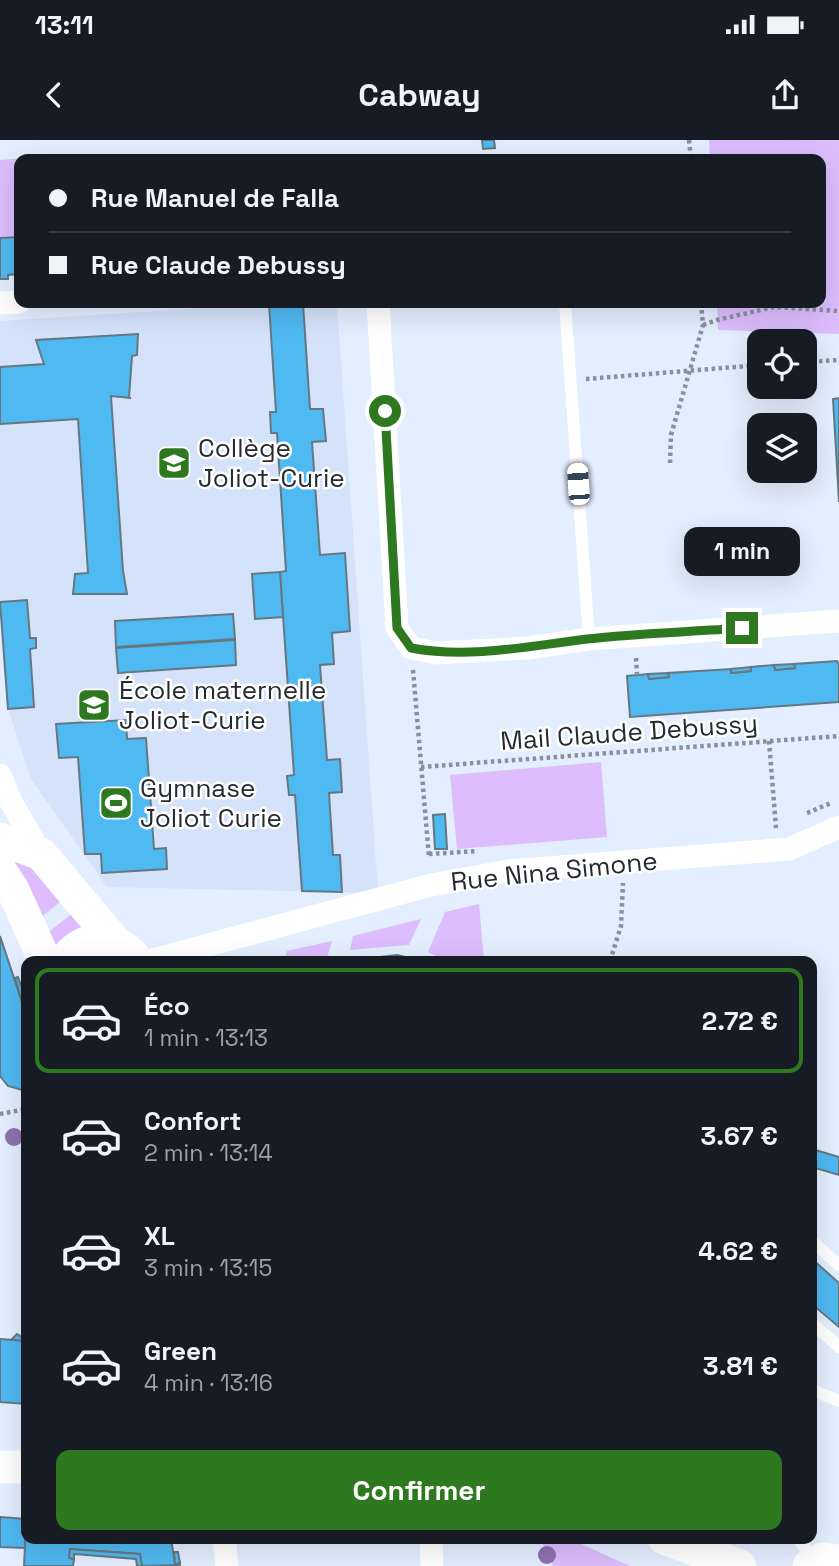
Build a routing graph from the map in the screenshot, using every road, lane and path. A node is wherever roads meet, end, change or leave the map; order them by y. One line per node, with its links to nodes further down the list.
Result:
1 (378, 308): 17 (street)
2 (565, 308): 13 (lane)
3 (701, 308): 8 (path)
4 (770, 308): 8 (path)
5 (789, 308): 6 (path)
6 (812, 310): 7 (path)
7 (839, 311)
8 (703, 325): 12 (path)
9 (839, 360): 10 (path)
10 (817, 361)
11 (747, 366): 12 (path)
12 (690, 369): 13 (path); 14 (path)
13 (571, 381): 16 (lane)
14 (670, 463)
15 (839, 621): 16 (street)
16 (589, 639): 17 (street)
17 (411, 648): 20 (path)
18 (839, 736): 19 (path, Mail Claude Debussy)
19 (769, 741): 20 (path, Mail Claude Debussy); 24 (path)
20 (421, 767): 28 (path)
21 (0, 775): 25 (street)
22 (839, 827): 24 (street, Rue Nina Simone)
23 (0, 839): 25 (main road)
24 (777, 850): 26 (street, Rue Nina Simone)
25 (41, 854): 29 (main road)
26 (624, 862): 28 (street, Rue Nina Simone); 33 (path)
27 (0, 870): 30 (main road)
28 (431, 885): 32 (street, Rue Nina Simone)
29 (126, 952): 31 (main road)
30 (43, 956)
31 (70, 956)
32 (168, 956)
33 (612, 956)
34 (21, 1110): 35 (path)
35 (0, 1114)
36 (817, 1245): 37 (lane)
37 (839, 1265)
38 (817, 1327): 39 (lane)
39 (839, 1347)
40 (817, 1392): 41 (lane)
41 (839, 1401)
42 (0, 1466): 43 (main road)
43 (21, 1467)
44 (224, 1544): 47 (street)
45 (431, 1544): 48 (street)
46 (680, 1544): 49 (main road)
47 (227, 1566)
48 (432, 1566)
49 (740, 1566)

